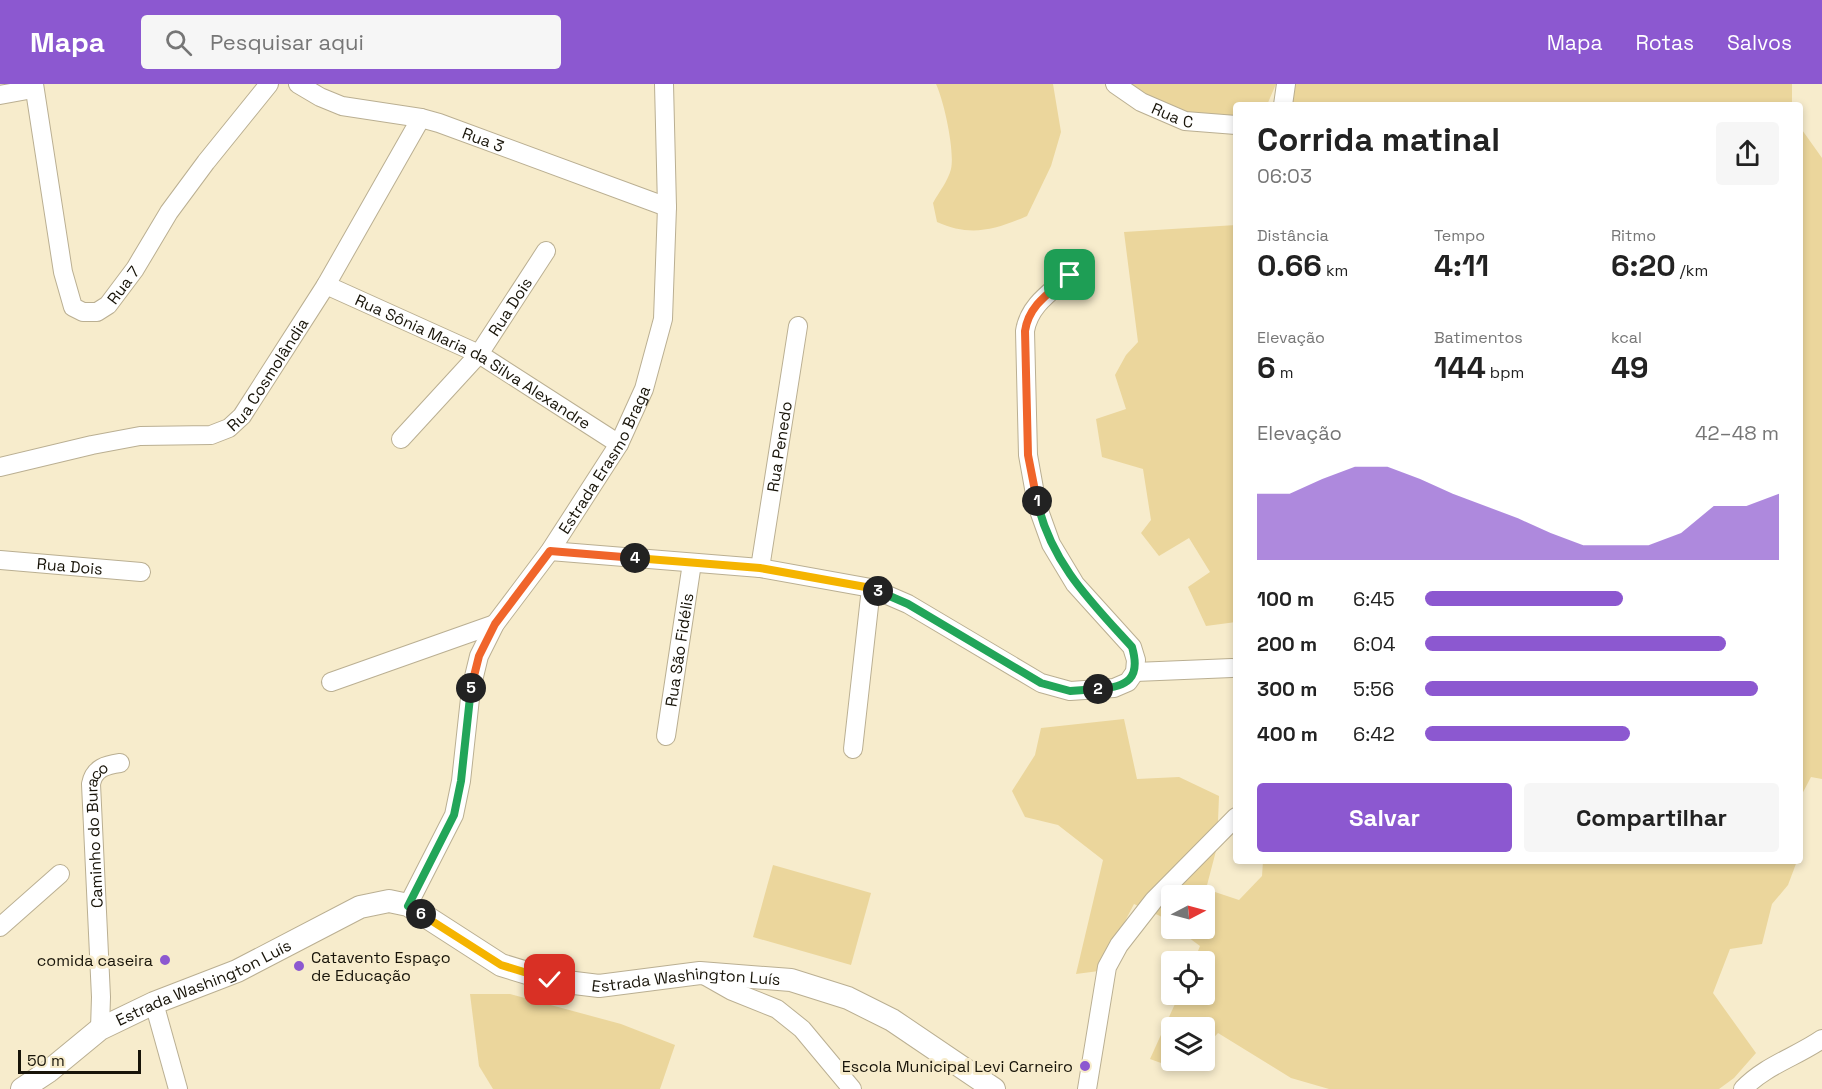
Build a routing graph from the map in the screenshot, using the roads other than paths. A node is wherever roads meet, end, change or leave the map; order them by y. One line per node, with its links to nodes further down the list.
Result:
1 (269, 84): 6 (street, Rua 7)
2 (298, 84): 9 (street, Rua 3)
3 (664, 84): 11 (street, Estrada Erasmo Braga)
4 (1115, 84): 10 (street, Rua C)
5 (1286, 84): 8 (street)
6 (33, 87): 7 (street)
7 (0, 95)
8 (1283, 102)
9 (421, 118): 11 (street, Rua 3); 14 (street, Rua Cosmolândia)
10 (1233, 125)
11 (667, 207): 18 (street, Estrada Erasmo Braga)
12 (546, 251): 16 (street, Rua Dois)
13 (1070, 275): 28 (street)
14 (326, 285): 16 (street, Rua Sônia Maria da Silva Alexandre); 19 (street, Rua Cosmolândia)
15 (798, 326): 23 (street, Rua Penedo)
16 (479, 354): 17 (street, Rua Dois); 18 (street, Rua Sônia Maria da Silva Alexandre)
17 (401, 439)
18 (618, 444): 20 (street, Estrada Erasmo Braga)
19 (0, 467)
20 (550, 551): 22 (street); 26 (street, Estrada Erasmo Braga)
21 (0, 560): 24 (street, Rua Dois)
22 (692, 563): 23 (street); 30 (street, Rua São Fidélis)
23 (760, 568): 25 (street)
24 (141, 572)
25 (871, 588): 28 (street); 31 (street)
26 (495, 624): 29 (street); 35 (street, Estrada Erasmo Braga)
27 (1232, 668): 28 (street)
28 (1135, 672)
29 (331, 682)
30 (666, 736)
31 (853, 749)
32 (120, 763): 39 (street, Caminho do Buraco)
33 (1233, 820): 45 (street)
34 (60, 874): 36 (street)
35 (408, 906): 37 (street, Estrada Washington Luís); 38 (street, Estrada Washington Luís)
36 (0, 927)
37 (700, 973): 43 (street); 44 (street, Estrada Washington Luís)
38 (154, 1003): 39 (street, Estrada Washington Luís); 42 (street)
39 (100, 1029): 41 (street, Estrada Washington Luís)
40 (1822, 1039): 46 (street)
41 (22, 1089)
42 (178, 1089)
43 (852, 1089)
44 (994, 1089)
45 (1087, 1089)
46 (1743, 1089)

